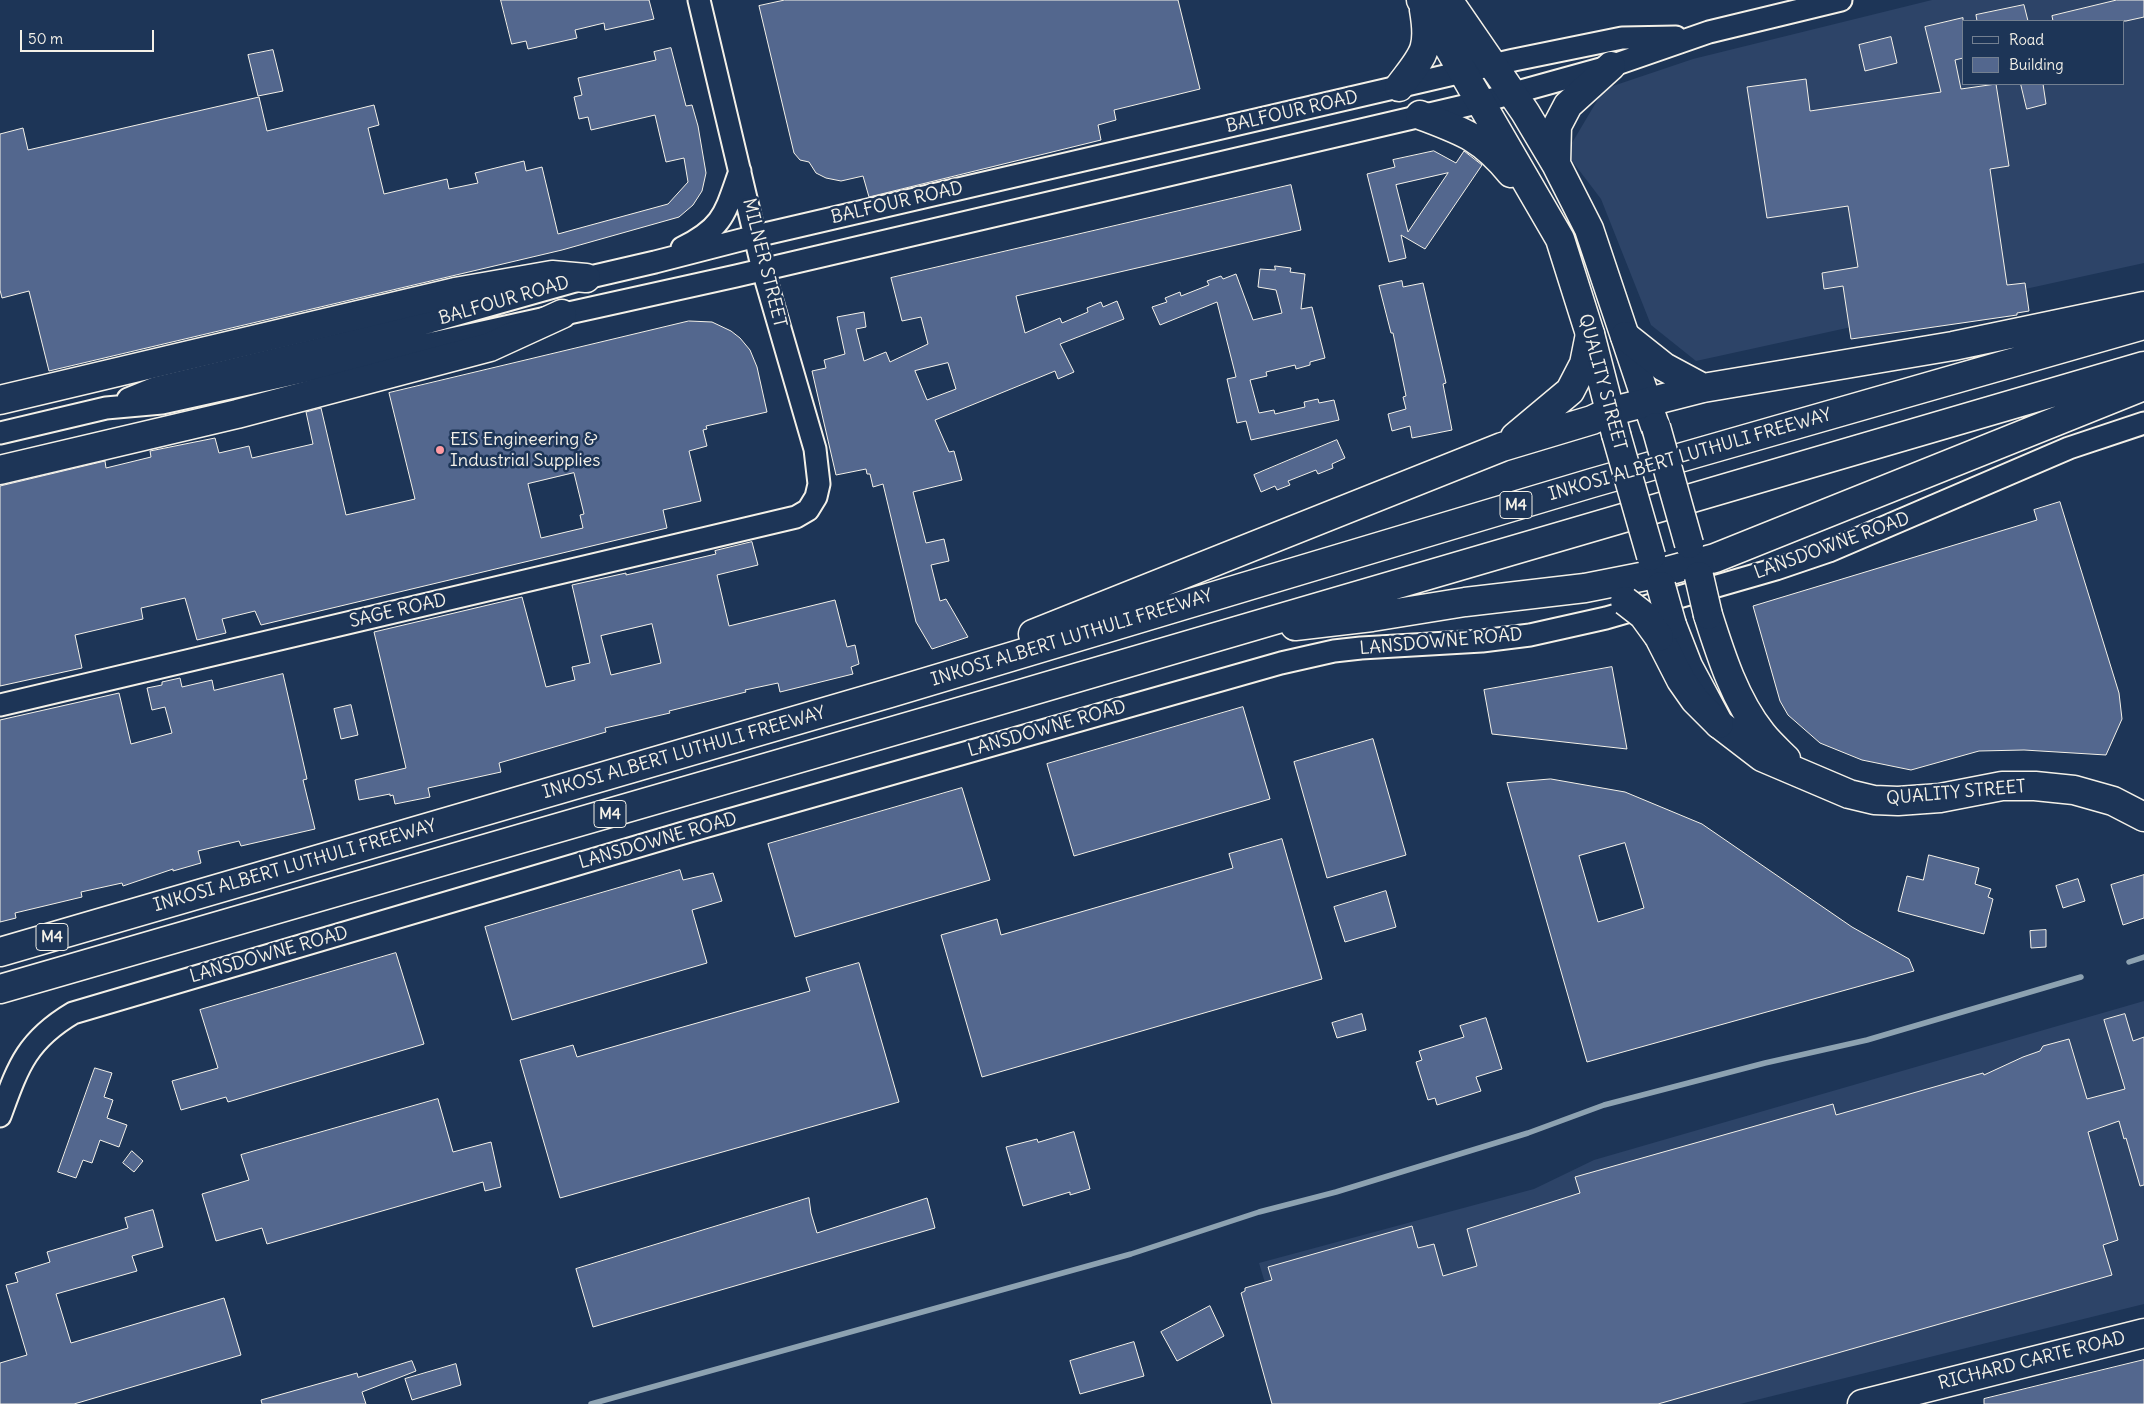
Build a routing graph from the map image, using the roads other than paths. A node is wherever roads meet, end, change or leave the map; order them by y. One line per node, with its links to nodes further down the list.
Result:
1 (699, 0): 14 (street, MILNER STREET)
2 (1841, 0): 4 (street, BALFOUR ROAD)
3 (1431, 1): 5 (main road, QUALITY STREET); 7 (main road, QUALITY STREET); 8 (main road)
4 (1696, 36): 5 (street, BALFOUR ROAD); 6 (street, BALFOUR ROAD)
5 (1494, 65): 7 (street, BALFOUR ROAD); 9 (main road, QUALITY STREET)
6 (1610, 66): 9 (street, BALFOUR ROAD); 13 (main road)
7 (1463, 72): 8 (street, BALFOUR ROAD); 10 (main road, QUALITY STREET)
8 (1399, 87): 12 (street, BALFOUR ROAD)
9 (1513, 94): 10 (street, BALFOUR ROAD); 13 (main road, QUALITY STREET)
10 (1481, 102): 11 (street, BALFOUR ROAD); 16 (main road, QUALITY STREET)
11 (1420, 116): 15 (street, BALFOUR ROAD); 16 (main road)
12 (1124, 151): 15 (street); 17 (street, BALFOUR ROAD)
13 (1556, 164): 25 (main road, QUALITY STREET)
14 (740, 171): 17 (street, MILNER STREET); 18 (street)
15 (1133, 184): 19 (street, BALFOUR ROAD)
16 (1552, 222): 24 (main road, QUALITY STREET)
17 (756, 236): 18 (street, BALFOUR ROAD); 19 (street, MILNER STREET)
18 (655, 262): 20 (street, BALFOUR ROAD)
19 (763, 270): 22 (street, BALFOUR ROAD); 37 (street, MILNER STREET)
20 (586, 278): 29 (main road); 31 (street, BALFOUR ROAD)
21 (2144, 306): 28 (main road)
22 (562, 314): 31 (street, BALFOUR ROAD); 36 (main road)
23 (2144, 325): 43 (main road, INKOSI ALBERT LUTHULI FREEWAY / M4)
24 (1590, 334): 32 (main road, QUALITY STREET); 35 (main road)
25 (1625, 336): 28 (main road); 30 (main road, QUALITY STREET)
26 (2144, 366): 42 (main road, INKOSI ALBERT LUTHULI FREEWAY / M4)
27 (2144, 386): 38 (main road)
28 (1703, 388): 30 (main road)
29 (0, 400)
30 (1648, 401): 32 (main road); 38 (main road, QUALITY STREET, bridge)
31 (100, 410): 34 (street, BALFOUR ROAD)
32 (1613, 423): 35 (main road); 39 (main road, QUALITY STREET, bridge)
33 (2144, 423): 49 (street, LANSDOWNE ROAD)
34 (0, 433)
35 (1502, 446): 43 (main road)
36 (0, 470)
37 (796, 517): 44 (street, SAGE ROAD)
38 (1694, 561): 39 (main road); 45 (main road, QUALITY STREET, bridge)
39 (1656, 572): 40 (main road); 41 (main road, QUALITY STREET, bridge)
40 (1585, 588): 41 (main road, bridge); 42 (main road)
41 (1666, 631): 45 (main road, QUALITY STREET)
42 (1219, 635): 48 (main road, INKOSI ALBERT LUTHULI FREEWAY / M4)
43 (890, 693): 47 (main road, INKOSI ALBERT LUTHULI FREEWAY / M4)
44 (0, 705)
45 (1797, 771): 46 (main road, QUALITY STREET)
46 (2144, 816)
47 (0, 952)
48 (0, 989)
49 (0, 1116)
50 (2144, 1333): 51 (main road, RICHARD CARTE ROAD)
51 (1862, 1404)

